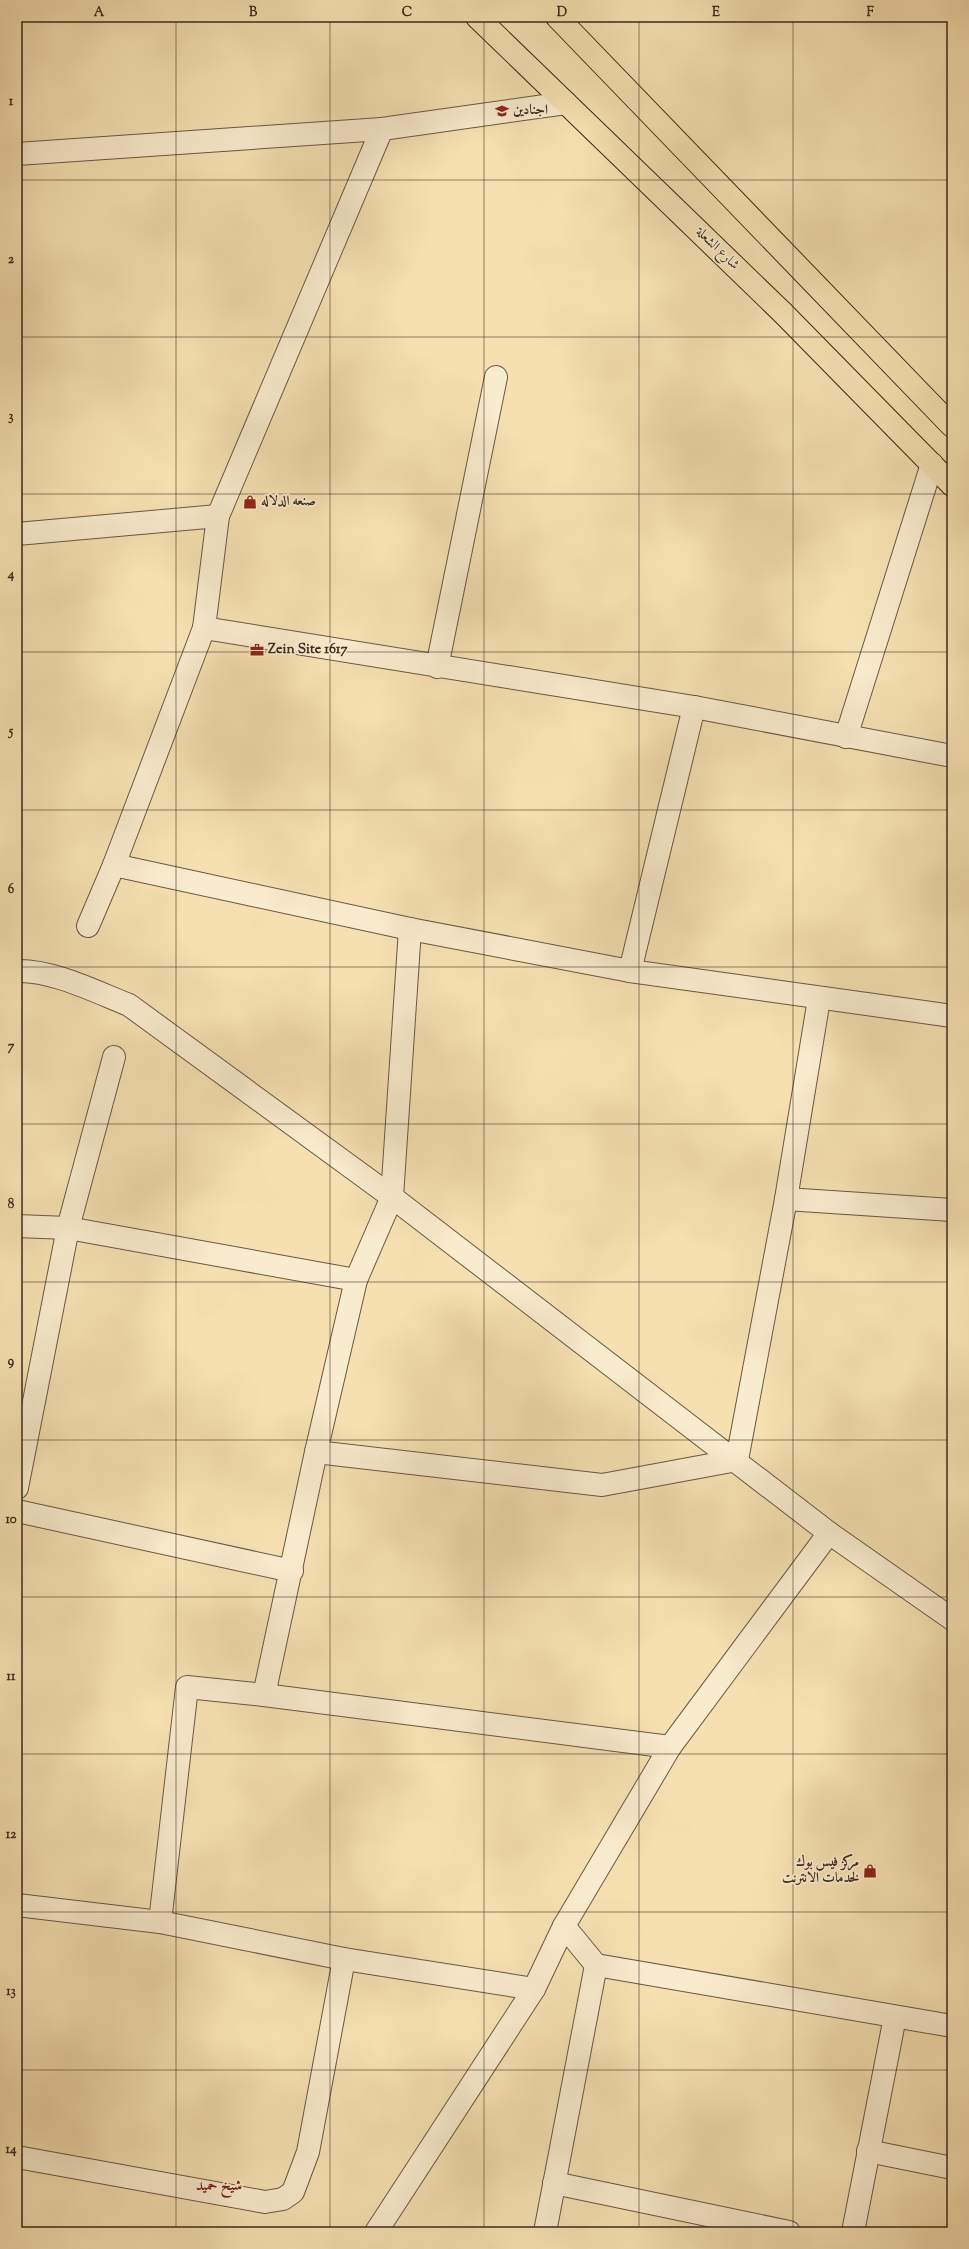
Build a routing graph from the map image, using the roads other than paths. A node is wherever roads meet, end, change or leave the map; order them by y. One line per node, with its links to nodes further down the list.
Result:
1 (477, 17): 3 (main road, شارع الشعلة)
2 (557, 17): 7 (main road)
3 (566, 102): 4 (street); 8 (main road, شارع الشعلة)
4 (382, 129): 5 (street); 10 (street)
5 (17, 154)
6 (496, 377): 13 (street)
7 (952, 426)
8 (932, 464): 9 (main road, شارع الشعلة); 15 (street)
9 (952, 485)
10 (218, 516): 11 (street); 12 (street)
11 (17, 534)
12 (204, 628): 13 (street); 17 (street)
13 (437, 667): 14 (street)
14 (694, 707): 15 (street); 21 (street)
15 (846, 737): 16 (street)
16 (952, 756)
17 (114, 865): 18 (street); 19 (street)
18 (88, 926)
19 (410, 929): 21 (street); 25 (street)
20 (17, 971): 25 (street)
21 (630, 971): 22 (street)
22 (819, 999): 23 (street); 26 (street)
23 (952, 1016)
24 (114, 1057): 29 (street)
25 (392, 1197): 30 (street); 32 (street)
26 (786, 1199): 27 (street); 32 (street)
27 (952, 1210)
28 (17, 1226): 29 (street)
29 (68, 1228): 30 (street); 33 (street)
30 (356, 1280): 31 (street)
31 (316, 1452): 32 (street); 36 (street)
32 (737, 1460): 35 (street)
33 (17, 1488)
34 (17, 1511): 36 (street)
35 (830, 1533): 37 (street); 39 (street)
36 (292, 1571): 38 (street)
37 (952, 1620)
38 (264, 1695): 39 (street); 41 (street)
39 (670, 1747): 42 (street)
40 (17, 1905): 41 (street)
41 (160, 1922): 43 (street)
42 (564, 1926): 44 (street); 45 (street)
43 (344, 1959): 45 (street); 49 (street)
44 (596, 1965): 46 (street); 51 (street)
45 (534, 1989): 52 (street)
46 (894, 2017): 47 (street); 48 (street)
47 (952, 2026)
48 (868, 2152): 50 (street); 55 (street)
49 (17, 2157)
50 (952, 2168)
51 (554, 2183): 53 (street); 54 (street)
52 (376, 2232)
53 (545, 2232)
54 (789, 2232)
55 (853, 2232)

